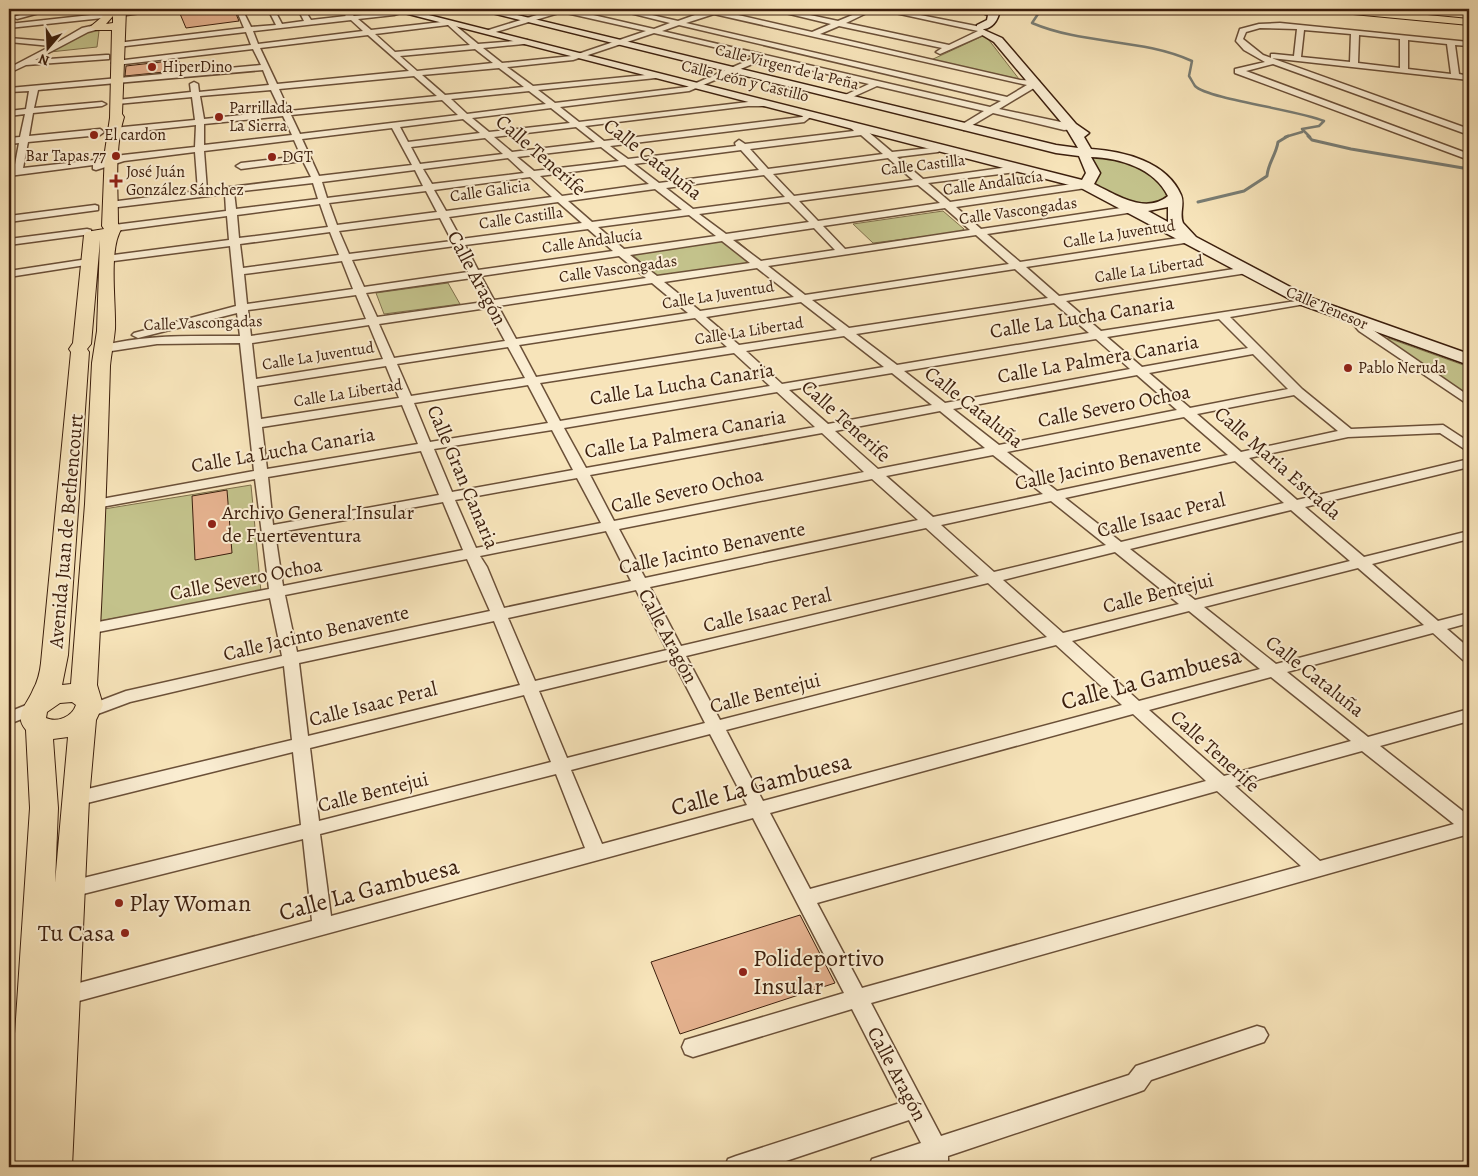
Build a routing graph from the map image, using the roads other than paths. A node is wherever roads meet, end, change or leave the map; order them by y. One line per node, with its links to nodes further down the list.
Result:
1 (50, 9): 23 (street)
2 (167, 9): 22 (street)
3 (239, 9): 31 (street, Calle Gran Canaria)
4 (270, 9): 25 (street)
5 (402, 9): 19 (street); 27 (street, Calle León y Castillo)
6 (481, 9): 24 (street, Calle Virgen de la Peña)
7 (562, 9): 24 (street); 34 (street)
8 (618, 9): 28 (street)
9 (700, 9): 20 (street)
10 (721, 9): 20 (street)
11 (773, 9): 29 (street)
12 (872, 9): 29 (street)
13 (881, 9): 33 (street)
14 (978, 9): 33 (street)
15 (1332, 9): 26 (main road)
16 (1457, 9): 17 (street)
17 (1469, 10)
18 (73, 12): 22 (street)
19 (346, 12): 21 (street); 37 (street, Calle Tenerife)
20 (712, 12): 28 (street); 38 (street)
21 (305, 16): 25 (street)
22 (108, 19): 30 (street); 44 (street); 46 (main road); 57 (main road)
23 (9, 20)
24 (527, 20): 35 (street); 43 (street, Calle Virgen de la Peña)
25 (278, 22): 31 (street)
26 (1469, 22)
27 (450, 23): 35 (street, Calle León y Castillo); 37 (street); 47 (street, Calle Cataluña)
28 (679, 23): 34 (street); 49 (street)
29 (839, 23): 38 (street); 50 (street)
30 (9, 26)
31 (247, 26): 46 (street); 48 (street, Calle Gran Canaria)
32 (1301, 27): 36 (street); 55 (street); 56 (street)
33 (988, 28): 50 (street); 76 (street)
34 (655, 31): 43 (street); 54 (street)
35 (486, 32): 41 (street, Calle León y Castillo)
36 (1355, 32): 39 (street); 62 (street)
37 (370, 33): 48 (street); 51 (street, Calle Tenerife)
38 (813, 35): 49 (street); 58 (street)
39 (1404, 37): 42 (street); 65 (street)
40 (9, 40): 44 (street)
41 (524, 42): 47 (street); 53 (street, Calle León y Castillo)
42 (1452, 42): 45 (street); 71 (street)
43 (621, 43): 53 (street); 64 (street, Calle Virgen de la Peña)
44 (59, 44): 60 (street)
45 (1469, 44)
46 (117, 45): 57 (main road)
47 (477, 46): 51 (street); 61 (street, Calle Cataluña)
48 (258, 47): 52 (street); 63 (street, Calle Gran Canaria)
49 (784, 48): 54 (street); 69 (street)
50 (948, 48): 58 (street)
51 (394, 54): 67 (street, Calle Tenerife)
52 (191, 55): 57 (street); 68 (street)
53 (580, 56): 61 (street); 70 (street, Calle León y Castillo)
54 (763, 56): 64 (street); 75 (street)
55 (1260, 57): 56 (street); 59 (street)
56 (1297, 59): 62 (street)
57 (111, 60): 60 (street); 73 (main road); 74 (main road)
58 (924, 60): 69 (street); 76 (street)
59 (1273, 62): 104 (street); 118 (street)
60 (22, 64): 66 (street)
61 (500, 65): 67 (street); 79 (street, Calle Cataluña)
62 (1354, 65): 65 (street)
63 (265, 67): 68 (street); 77 (street, Calle Gran Canaria)
64 (732, 70): 84 (street, Calle Virgen de la Peña); 90 (street)
65 (1404, 70): 71 (street)
66 (9, 71)
67 (415, 73): 77 (street); 83 (street, Calle Tenerife)
68 (193, 74): 73 (street); 82 (street)
69 (896, 74): 75 (street); 86 (street)
70 (656, 76): 79 (street); 90 (street, Calle León y Castillo)
71 (1455, 76): 72 (street)
72 (1469, 78)
73 (116, 80): 74 (street); 87 (main road)
74 (103, 81): 78 (street); 97 (main road)
75 (876, 83): 84 (street); 91 (street)
76 (1036, 83): 86 (street); 103 (street)
77 (274, 87): 81 (street); 94 (street, Calle Gran Canaria)
78 (34, 88): 80 (street); 92 (street)
79 (530, 88): 83 (street); 89 (street, Calle Cataluña)
80 (9, 90)
81 (231, 91): 82 (street); 85 (street)
82 (195, 94): 87 (street); 98 (street)
83 (444, 97): 94 (street); 95 (street, Calle Tenerife)
84 (846, 98): 101 (street, Calle Virgen de la Peña)
85 (234, 100)
86 (1008, 100): 91 (street)
87 (117, 102): 97 (main road)
88 (766, 104): 90 (street, Calle León y Castillo); 90 (street); 96 (street, Calle León y Castillo)
89 (552, 105): 90 (street); 95 (street); 99 (street, Calle Cataluña)
90 (705, 106): 96 (street); 99 (street); 109 (street); 111 (street)
91 (992, 110): 101 (street); 103 (street)
92 (30, 111): 93 (street); 97 (street); 107 (street)
93 (9, 113)
94 (286, 113): 98 (street); 106 (street, Calle Gran Canaria)
95 (465, 116): 100 (street); 105 (street, Calle Tenerife)
96 (809, 116): 102 (street, Calle León y Castillo)
97 (107, 120): 98 (street); 107 (street); 119 (main road, Avenida Juan de Bethencourt); 122 (main road, Avenida Juan de Bethencourt)
98 (200, 122): 112 (street)
99 (576, 124): 105 (street); 109 (street, Calle Cataluña)
100 (395, 125): 106 (street); 110 (street, Calle Aragón)
101 (964, 127): 114 (street, Calle Virgen de la Peña)
102 (859, 130): 111 (street); 113 (street, Calle León y Castillo); 116 (street, Calle Maria Estrada)
103 (1074, 131): 114 (street); 115 (street); 126 (street)
104 (1469, 132)
105 (488, 135): 110 (street); 117 (street, Calle Tenerife)
106 (296, 137): 120 (street, Calle Gran Canaria); 123 (street)
107 (24, 140): 108 (street); 128 (street)
108 (9, 141)
109 (602, 144): 117 (street); 121 (street, Calle Cataluña)
110 (406, 145): 124 (street, Calle Aragón)
111 (743, 147): 121 (street); 127 (street)
112 (199, 149): 119 (street); 123 (street); 137 (street)
113 (938, 149): 116 (street, Calle Galicia); 125 (street, Calle León y Castillo)
114 (1063, 151): 115 (street, Calle Virgen de la Peña)
115 (1085, 153): 126 (street, Calle Virgen de la Peña); 133 (street)
116 (889, 154): 127 (street, Calle Galicia); 131 (street, Calle Maria Estrada)
117 (512, 155): 124 (street); 129 (street, Calle Tenerife)
118 (1469, 157)
119 (112, 158): 122 (street); 142 (main road, Avenida Juan de Bethencourt)
120 (306, 158): 123 (street); 130 (street, Calle Gran Canaria)
121 (625, 162): 129 (street); 134 (street, Calle Cataluña)
122 (96, 164): 128 (street); 144 (main road, Avenida Juan de Bethencourt)
123 (241, 166): 130 (street); 136 (street)
124 (417, 167): 130 (street); 135 (street, Calle Aragón)
125 (1016, 169): 131 (street, Calle Castilla); 132 (street, Calle León y Castillo)
126 (1148, 170): 138 (street)
127 (765, 171): 134 (street, Calle Galicia); 140 (street)
128 (13, 173)
129 (534, 174): 135 (street); 139 (street, Calle Tenerife)
130 (316, 179): 141 (street, Calle Gran Canaria)
131 (919, 181): 140 (street, Calle Castilla); 143 (street, Calle Maria Estrada)
132 (1062, 184): 133 (street, Calle León y Castillo); 143 (street, Calle Andalucía)
133 (1086, 185): 145 (street, Calle León y Castillo)
134 (654, 186): 139 (street, Calle Galicia); 146 (street, Calle Cataluña)
135 (428, 188): 141 (street); 148 (street, Calle Aragón)
136 (229, 190): 137 (street); 147 (street)
137 (203, 193): 142 (street)
138 (1175, 197): 145 (street); 157 (street, Calle Tenesor)
139 (561, 198): 148 (street, Calle Galicia); 150 (street, Calle Tenerife)
140 (790, 198): 146 (street, Calle Castilla); 151 (street)
141 (324, 201): 147 (street); 152 (street, Calle Gran Canaria)
142 (110, 205): 153 (main road, Avenida Juan de Bethencourt)
143 (947, 206): 151 (street, Calle Andalucía); 155 (street, Calle Maria Estrada)
144 (95, 208): 149 (street); 154 (main road, Avenida Juan de Bethencourt)
145 (1134, 209): 155 (street, Calle Vascongadas); 157 (street, Calle Tenesor)
146 (688, 211): 150 (street, Calle Castilla); 156 (street, Calle Cataluña)
147 (232, 213): 153 (street); 159 (street)
148 (442, 214): 152 (street, Calle Galicia); 160 (street, Calle Aragón)
149 (9, 219)
150 (590, 224): 160 (street, Calle Castilla); 161 (street, Calle Tenerife)
151 (815, 225): 156 (street, Calle Andalucía); 162 (street)
152 (333, 228): 159 (street, Calle Galicia); 163 (street, Calle Gran Canaria)
153 (111, 229): 154 (main road); 164 (main road, Avenida Juan de Bethencourt)
154 (90, 232): 158 (street); 165 (main road, Avenida Juan de Bethencourt)
155 (980, 233): 162 (street, Calle Vascongadas); 167 (street, Calle Maria Estrada)
156 (722, 238): 161 (street, Calle Andalucía); 166 (street, Calle Cataluña)
157 (1191, 239): 167 (street, Calle La Juventud); 168 (street, Calle Tenesor)
158 (9, 242)
159 (235, 242): 164 (street, Calle Galicia); 169 (street)
160 (457, 242): 163 (street, Calle Castilla); 171 (street, Calle Aragón)
161 (622, 253): 171 (street, Calle Andalucía); 172 (street, Calle Tenerife)
162 (843, 253): 166 (street, Calle Vascongadas)
163 (345, 257): 169 (street, Calle Castilla); 173 (street, Calle Gran Canaria)
164 (106, 259): 187 (main road, Avenida Juan de Bethencourt)
165 (88, 262): 170 (street); 188 (main road, Avenida Juan de Bethencourt)
166 (760, 265): 172 (street, Calle Vascongadas); 174 (street, Calle Cataluña)
167 (1017, 266): 174 (street, Calle La Juventud); 175 (street, Calle Maria Estrada)
168 (1247, 270): 175 (street, Calle La Libertad); 176 (street, Calle Tenesor)
169 (238, 272): 178 (street)
170 (9, 274)
171 (475, 274): 173 (street, Calle Andalucía); 177 (street, Calle Aragón)
172 (655, 280): 177 (street, Calle Vascongadas); 179 (street, Calle Tenerife)
173 (360, 290): 178 (street, Calle Andalucía); 181 (street, Calle Gran Canaria)
174 (802, 298): 179 (street, Calle La Juventud); 183 (street, Calle Cataluña)
175 (1057, 300): 183 (street, Calle La Libertad); 184 (street, Calle Maria Estrada)
176 (1305, 301): 180 (street, Calle La Lucha Canaria); 182 (street, Calle Tenesor)
177 (491, 304): 181 (street, Calle Vascongadas); 186 (street, Calle Aragón)
178 (242, 308): 185 (street); 187 (street, Calle Andalucía)
179 (698, 315): 186 (street, Calle La Juventud); 189 (street, Calle Tenerife)
180 (1222, 315): 184 (street, Calle La Lucha Canaria); 190 (street)
181 (373, 321): 185 (street, Calle Vascongadas); 192 (street, Calle Gran Canaria)
182 (1357, 322): 191 (street, Calle Tenesor); 200 (street)
183 (846, 332): 189 (street, Calle La Libertad); 193 (street, Calle Cataluña)
184 (1098, 335): 193 (street, Calle La Lucha Canaria); 194 (street, Calle Maria Estrada)
185 (246, 340): 187 (street, Calle Vascongadas); 196 (street)
186 (512, 343): 192 (street, Calle La Juventud); 195 (street, Calle Aragón)
187 (105, 345): 188 (main road); 217 (main road, Avenida Juan de Bethencourt)
188 (81, 348): 244 (main road, Avenida Juan de Bethencourt)
189 (736, 349): 195 (street, Calle La Libertad); 197 (street, Calle Tenerife)
190 (1257, 350): 194 (street, Calle La Palmera Canaria); 198 (street)
191 (1469, 360)
192 (390, 362): 196 (street, Calle La Juventud); 199 (street, Calle Gran Canaria)
193 (892, 368): 197 (street, Calle La Lucha Canaria); 201 (street, Calle Cataluña)
194 (1141, 371): 201 (street, Calle La Palmera Canaria); 202 (street, Calle Maria Estrada)
195 (532, 381): 199 (street, Calle La Libertad); 204 (street, Calle Aragón)
196 (251, 383): 203 (street)
197 (779, 388): 204 (street, Calle La Lucha Canaria); 205 (street, Calle Tenerife)
198 (1295, 391): 202 (street, Calle Severo Ochoa); 206 (street)
199 (408, 400): 203 (street, Calle La Libertad); 207 (street, Calle Gran Canaria)
200 (1469, 401)
201 (942, 407): 205 (street, Calle La Palmera Canaria); 209 (street, Calle Cataluña)
202 (1189, 411): 209 (street, Calle Severo Ochoa); 210 (street, Calle Maria Estrada)
203 (256, 424): 214 (street)
204 (556, 425): 207 (street, Calle La Lucha Canaria); 213 (street, Calle Aragón)
205 (825, 428): 212 (street, Calle Tenerife); 213 (street, Calle La Palmera Canaria)
206 (1348, 433): 208 (street, Calle Jacinto Benavente); 210 (street, Calle Jacinto Benavente)
207 (427, 446): 214 (street, Calle La Lucha Canaria); 216 (street, Calle Gran Canaria)
208 (1469, 448)
209 (995, 449): 212 (street, Calle Severo Ochoa); 215 (street, Calle Cataluña)
210 (1239, 456): 215 (street, Calle Jacinto Benavente); 218 (street, Calle Maria Estrada)
211 (1469, 463): 218 (street, Calle Isaac Peral)
212 (874, 472): 219 (street, Calle Tenerife); 220 (street, Calle Severo Ochoa)
213 (582, 473): 216 (street, Calle La Palmera Canaria); 220 (street, Calle Aragón)
214 (261, 474): 217 (street, Calle La Lucha Canaria); 221 (street)
215 (1054, 496): 219 (street, Calle Jacinto Benavente); 223 (street, Calle Cataluña)
216 (448, 497): 221 (street, Calle La Palmera Canaria); 224 (street, Calle Gran Canaria)
217 (96, 504): 233 (main road, Avenida Juan de Bethencourt)
218 (1295, 505): 223 (street, Calle Isaac Peral); 225 (street, Calle Maria Estrada)
219 (929, 522): 226 (street, Calle Tenerife); 227 (street, Calle Jacinto Benavente)
220 (610, 526): 224 (street, Calle Severo Ochoa); 227 (street, Calle Aragón)
221 (267, 530): 228 (street)
222 (1469, 535): 225 (street, Calle Bentejui)
223 (1120, 547): 226 (street, Calle Isaac Peral); 229 (street, Calle Cataluña)
224 (472, 555): 228 (street, Calle Severo Ochoa); 230 (street, Calle Gran Canaria)
225 (1362, 563): 229 (street, Calle Bentejui); 232 (street, Calle Maria Estrada)
226 (992, 578): 234 (street, Calle Tenerife); 235 (street, Calle Isaac Peral)
227 (641, 584): 230 (street, Calle Jacinto Benavente); 235 (street, Calle Aragón)
228 (277, 594): 233 (street, Calle Severo Ochoa); 237 (street)
229 (1193, 606): 234 (street, Calle Bentejui); 238 (street, Calle Cataluña)
230 (498, 614): 237 (street, Calle Jacinto Benavente); 239 (street, Calle Gran Canaria)
231 (1469, 618): 232 (street, Calle La Gambuesa)
232 (1436, 627): 236 (street, Calle Maria Estrada); 238 (street, Calle La Gambuesa)
233 (88, 629): 241 (main road, Avenida Juan de Bethencourt)
234 (1060, 639): 240 (street, Calle Tenerife); 245 (street, Calle Bentejui)
235 (677, 654): 239 (street, Calle Isaac Peral); 245 (street, Calle Aragón)
236 (1469, 656)
237 (291, 659): 241 (street, Calle Jacinto Benavente); 247 (street)
238 (1276, 670): 240 (street, Calle La Gambuesa); 246 (street, Calle Cataluña)
239 (530, 688): 247 (street, Calle Isaac Peral); 248 (street, Calle Gran Canaria)
240 (1137, 708): 249 (street, Calle Tenerife); 251 (street, Calle La Gambuesa)
241 (86, 709): 244 (main road); 250 (main road, Avenida Juan de Bethencourt)
242 (1469, 714): 246 (street)
243 (9, 718): 244 (street)
244 (32, 719): 265 (main road)
245 (716, 727): 248 (street, Calle Bentejui); 251 (street, Calle Aragón)
246 (1367, 743): 249 (street); 252 (street, Calle Cataluña)
247 (301, 744): 250 (street, Calle Isaac Peral); 253 (street)
248 (561, 766): 253 (street, Calle Bentejui); 254 (street, Calle Gran Canaria)
249 (1220, 783): 255 (street, Calle Tenerife); 257 (street)
250 (75, 799): 256 (main road, Avenida Juan de Bethencourt)
251 (760, 810): 254 (street, Calle La Gambuesa); 257 (street, Calle Aragón)
252 (1469, 826): 255 (street)
253 (310, 830): 256 (street, Calle Bentejui); 258 (street)
254 (597, 854): 258 (street, Calle La Gambuesa)
255 (1317, 870): 260 (street)
256 (71, 889): 259 (main road, Avenida Juan de Bethencourt)
257 (806, 898): 260 (street, Calle Aragón)
258 (322, 927): 259 (street, Calle La Gambuesa)
259 (64, 996): 266 (main road, Avenida Juan de Bethencourt)
260 (857, 998): 262 (street); 263 (street, Calle Aragón)
261 (1256, 1035): 264 (street)
262 (693, 1047)
263 (915, 1108): 264 (street, Calle Aragón); 267 (street)
264 (936, 1158): 268 (street)
265 (20, 1167)
266 (54, 1167)
267 (736, 1167)
268 (880, 1167)

